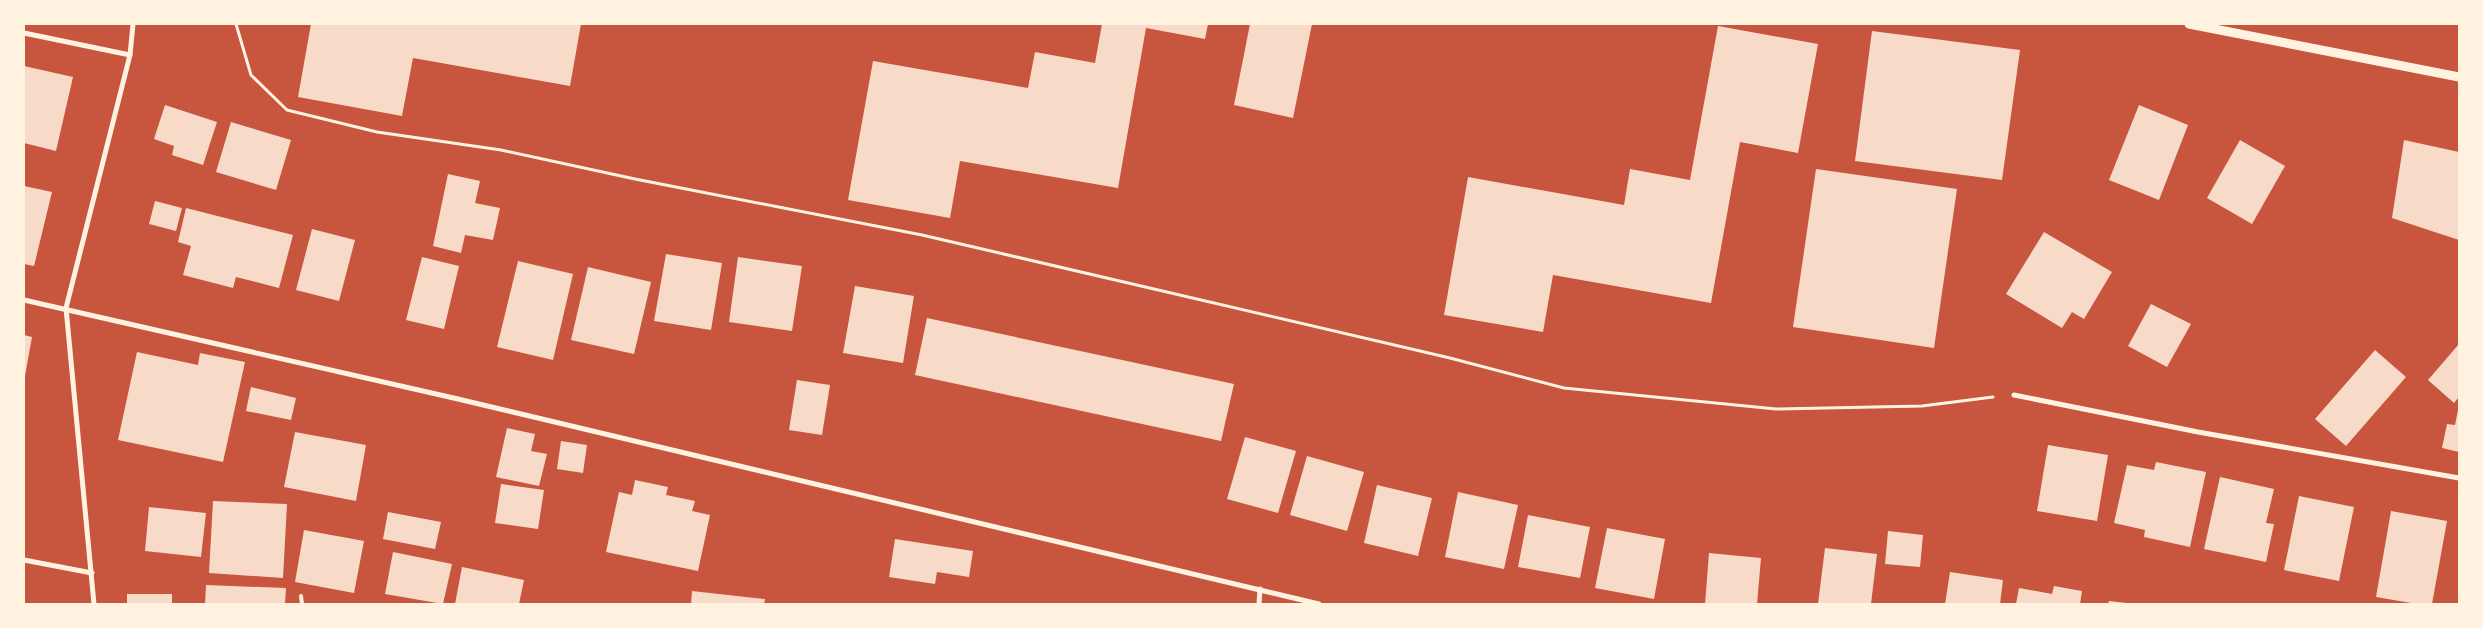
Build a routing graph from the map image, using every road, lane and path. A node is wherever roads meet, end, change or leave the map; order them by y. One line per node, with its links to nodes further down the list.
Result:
1 (133, 24): 5 (street)
2 (236, 24): 9 (path)
3 (2189, 24): 6 (street)
4 (24, 33): 5 (street)
5 (130, 55): 8 (street)
6 (2459, 77)
7 (24, 300): 8 (street)
8 (66, 308): 12 (street); 13 (street)
9 (2014, 394): 10 (street)
10 (2459, 478)
11 (24, 560): 12 (street)
12 (92, 573): 15 (street)
13 (1260, 589): 17 (street); 18 (street)
14 (301, 596): 16 (lane)
15 (94, 604)
16 (302, 604)
17 (1259, 604)
18 (1319, 604)

